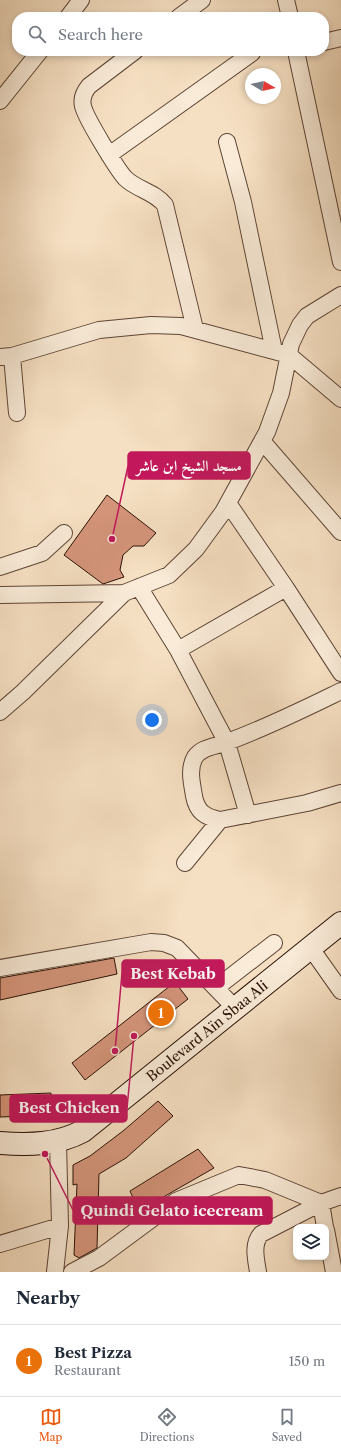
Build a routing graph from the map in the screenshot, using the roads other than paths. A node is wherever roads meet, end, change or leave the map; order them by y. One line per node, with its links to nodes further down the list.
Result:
1 (81, 0): 4 (street)
2 (202, 0): 5 (street)
3 (286, 0): 6 (street)
4 (72, 12)
5 (186, 12)
6 (289, 12)
7 (341, 38): 8 (street)
8 (329, 41)
9 (36, 56): 13 (street)
10 (128, 56): 15 (street)
11 (248, 56): 15 (street)
12 (297, 56): 16 (street)
13 (0, 101)
14 (227, 142): 19 (street)
15 (109, 155): 18 (street)
16 (341, 262)
17 (341, 295): 19 (street)
18 (195, 329): 19 (street); 20 (street)
19 (282, 353): 21 (street); 23 (street)
20 (6, 357): 22 (street)
21 (341, 399)
22 (17, 413)
23 (262, 441): 24 (street); 25 (street)
24 (228, 503): 28 (street); 29 (street)
25 (341, 532)
26 (64, 533): 27 (street)
27 (0, 567)
28 (139, 587): 30 (street); 32 (street)
29 (286, 588): 32 (street); 33 (street)
30 (124, 593): 31 (street); 35 (street)
31 (0, 595)
32 (178, 650): 36 (street)
33 (341, 673)
34 (341, 691): 36 (street)
35 (0, 712)
36 (226, 743): 38 (street); 39 (street)
37 (341, 793): 38 (street)
38 (248, 815): 39 (street)
39 (220, 820): 40 (street)
40 (185, 863)
41 (341, 924): 43 (main road, Boulevard Aïn Sbaa Ali)
42 (274, 943): 45 (street)
43 (310, 947): 46 (street); 47 (main road, Boulevard Aïn Sbaa Ali)
44 (0, 968): 45 (street)
45 (216, 988): 47 (street)
46 (341, 991)
47 (235, 1008): 48 (main road, Boulevard Aïn Sbaa Ali)
48 (58, 1141): 49 (main road, Boulevard Aïn Sbaa Ali); 53 (street)
49 (0, 1143)
50 (341, 1196): 51 (street)
51 (321, 1203): 52 (street); 57 (street); 58 (street)
52 (324, 1224)
53 (60, 1226): 54 (street); 56 (street)
54 (0, 1244)
55 (329, 1246): 59 (street)
56 (55, 1272)
57 (72, 1272)
58 (258, 1272)
59 (334, 1272)

